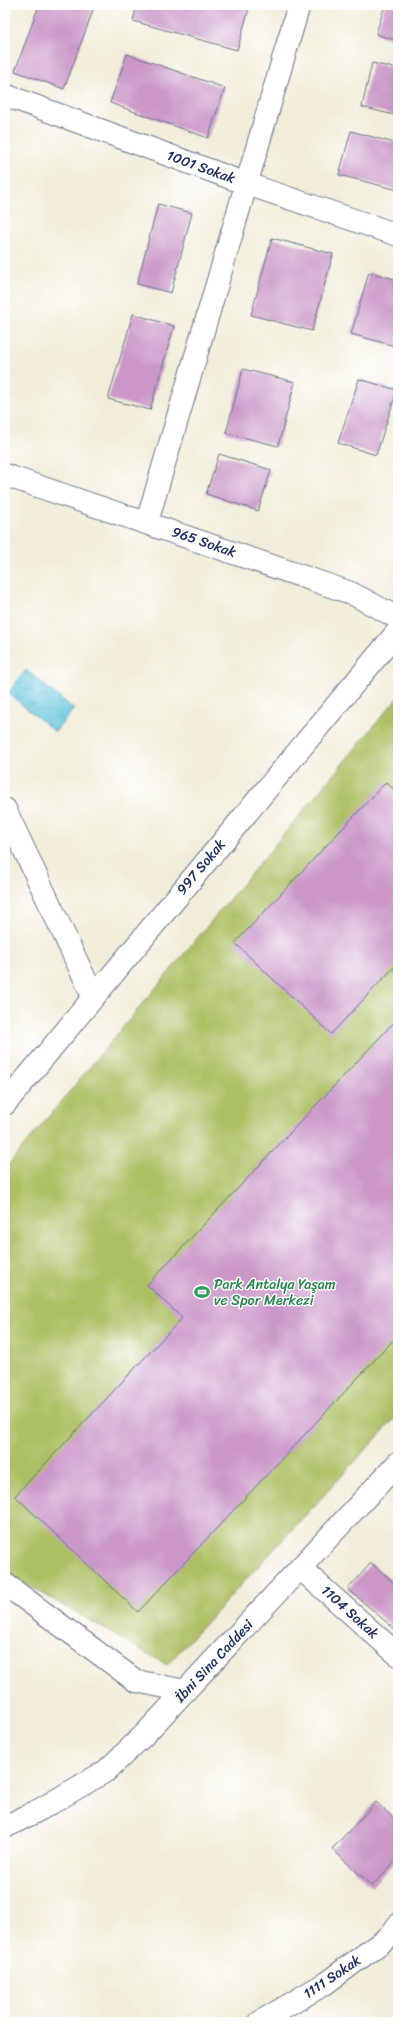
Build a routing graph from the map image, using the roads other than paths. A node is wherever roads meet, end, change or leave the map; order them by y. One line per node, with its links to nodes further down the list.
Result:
1 (299, 5): 3 (street)
2 (5, 95): 3 (street, 1001 Sokak)
3 (247, 184): 4 (street, 1001 Sokak); 6 (street)
4 (398, 235)
5 (5, 475): 6 (street, 965 Sokak)
6 (147, 522): 7 (street, 965 Sokak)
7 (398, 618)
8 (398, 631): 10 (street, 997 Sokak)
9 (5, 809): 10 (street)
10 (93, 996): 11 (street, 997 Sokak)
11 (5, 1104)
12 (398, 1463): 13 (street, İbni Sina Caddesi)
13 (301, 1569): 15 (street, 1104 Sokak); 16 (street, İbni Sina Caddesi)
14 (5, 1584): 16 (street)
15 (398, 1655)
16 (185, 1691): 17 (street, İbni Sina Caddesi)
17 (5, 1827)
18 (395, 1935): 19 (street, 1111 Sokak)
19 (260, 2022)

